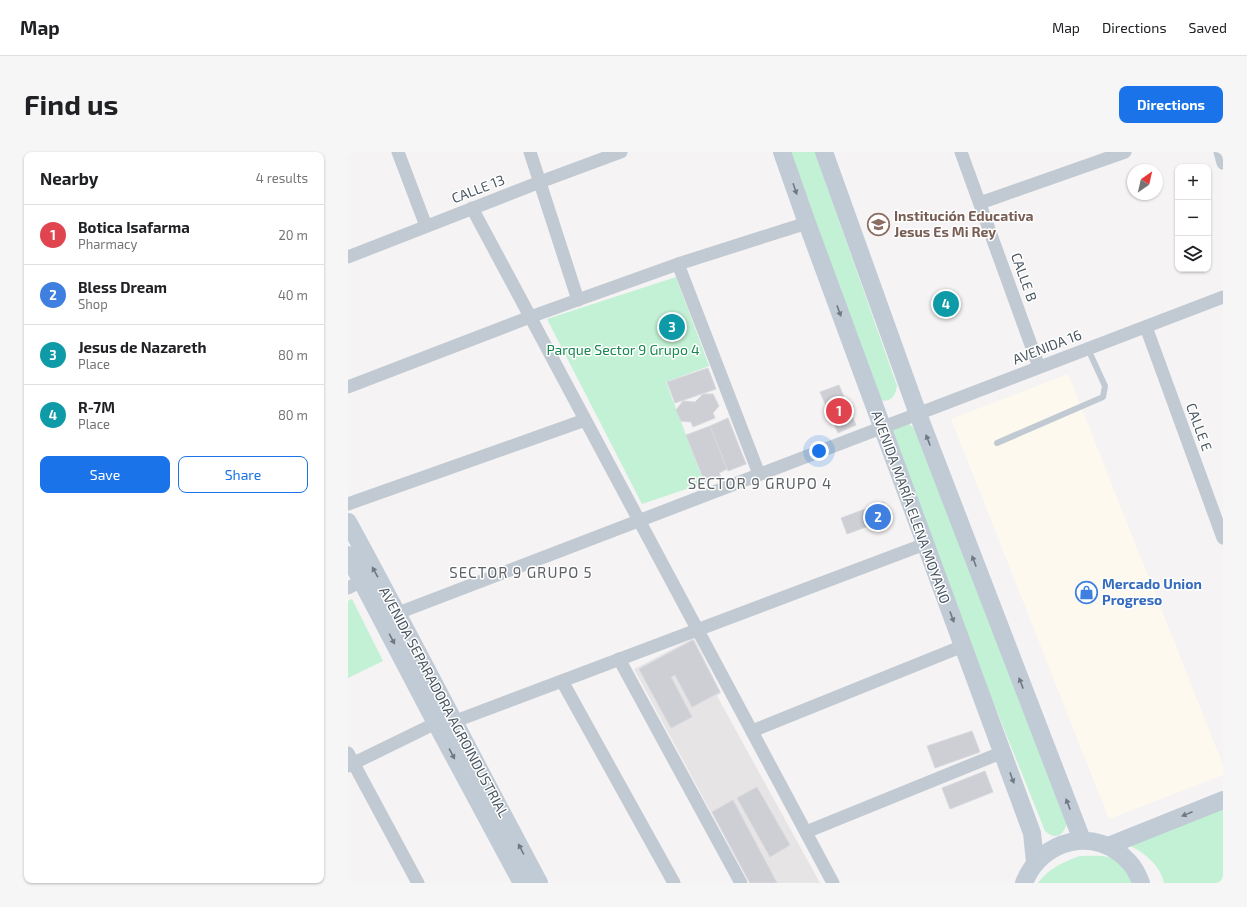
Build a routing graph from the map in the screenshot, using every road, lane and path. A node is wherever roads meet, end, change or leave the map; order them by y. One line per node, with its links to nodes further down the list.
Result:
1 (398, 152): 15 (street)
2 (530, 152): 11 (street)
3 (621, 152): 11 (street, CALLE 13)
4 (782, 152): 14 (street, AVENIDA MARÍA ELENA MOYANO, one-way to 14)
5 (824, 152): 25 (street)
6 (961, 152): 12 (street, CALLE B)
7 (1125, 152): 9 (street)
8 (1220, 152): 10 (street)
9 (1092, 157): 12 (street)
10 (1223, 163)
11 (540, 182): 13 (street, CALLE 13); 19 (street)
12 (980, 203): 23 (street, CALLE B)
13 (472, 208): 15 (street, CALLE 13); 20 (street)
14 (807, 223): 17 (street); 27 (street, AVENIDA MARÍA ELENA MOYANO, one-way to 27)
15 (426, 226): 16 (street, CALLE 13)
16 (348, 257)
17 (678, 264): 19 (street); 29 (street)
18 (1223, 297): 21 (street, AVENIDA 16)
19 (578, 300): 20 (street)
20 (530, 317): 24 (street); 26 (street)
21 (1146, 327): 22 (street, AVENIDA 16); 33 (street, CALLE E)
22 (1088, 349): 23 (street, AVENIDA 16); 28 (lane)
23 (1039, 367): 25 (street, AVENIDA 16)
24 (348, 387)
25 (918, 414): 27 (street, AVENIDA 16); 48 (street, one-way to 25)
26 (585, 420): 30 (street); 31 (street)
27 (882, 427): 29 (street, AVENIDA 16); 34 (street, AVENIDA MARÍA ELENA MOYANO)
28 (997, 443)
29 (759, 474): 31 (street, AVENIDA 16)
30 (348, 504)
31 (639, 520): 37 (street, AVENIDA 16); 38 (street)
32 (348, 522): 37 (street, AVENIDA SEPARADORA AGROINDUSTRIAL, one-way to 32)
33 (1223, 538)
34 (925, 544): 38 (street); 39 (street, AVENIDA MARÍA ELENA MOYANO, one-way to 39)
35 (348, 555): 36 (street, AVENIDA SEPARADORA AGROINDUSTRIAL)
36 (355, 585): 37 (street, AVENIDA SEPARADORA AGROINDUSTRIAL)
37 (390, 617): 42 (street, AVENIDA SEPARADORA AGROINDUSTRIAL)
38 (697, 630): 40 (street); 43 (street)
39 (963, 646): 43 (street); 44 (street, AVENIDA MARÍA ELENA MOYANO)
40 (619, 659): 41 (street); 55 (street)
41 (562, 681): 42 (street); 54 (street)
42 (444, 723): 45 (street); 52 (street, AVENIDA SEPARADORA AGROINDUSTRIAL, one-way to 52); 53 (street, AVENIDA SEPARADORA AGROINDUSTRIAL, one-way to 42)
43 (752, 731): 47 (street)
44 (1003, 752): 47 (street); 50 (street, AVENIDA MARÍA ELENA MOYANO, one-way to 50)
45 (350, 761): 51 (street)
46 (1223, 800): 49 (street, one-way to 49)
47 (806, 832): 56 (street)
48 (1082, 840): 49 (street); 50 (street)
49 (1108, 846): 58 (street)
50 (1035, 862): 57 (street)
51 (418, 883)
52 (522, 883)
53 (539, 883)
54 (674, 883)
55 (741, 883)
56 (833, 883)
57 (1024, 883)
58 (1141, 883)

